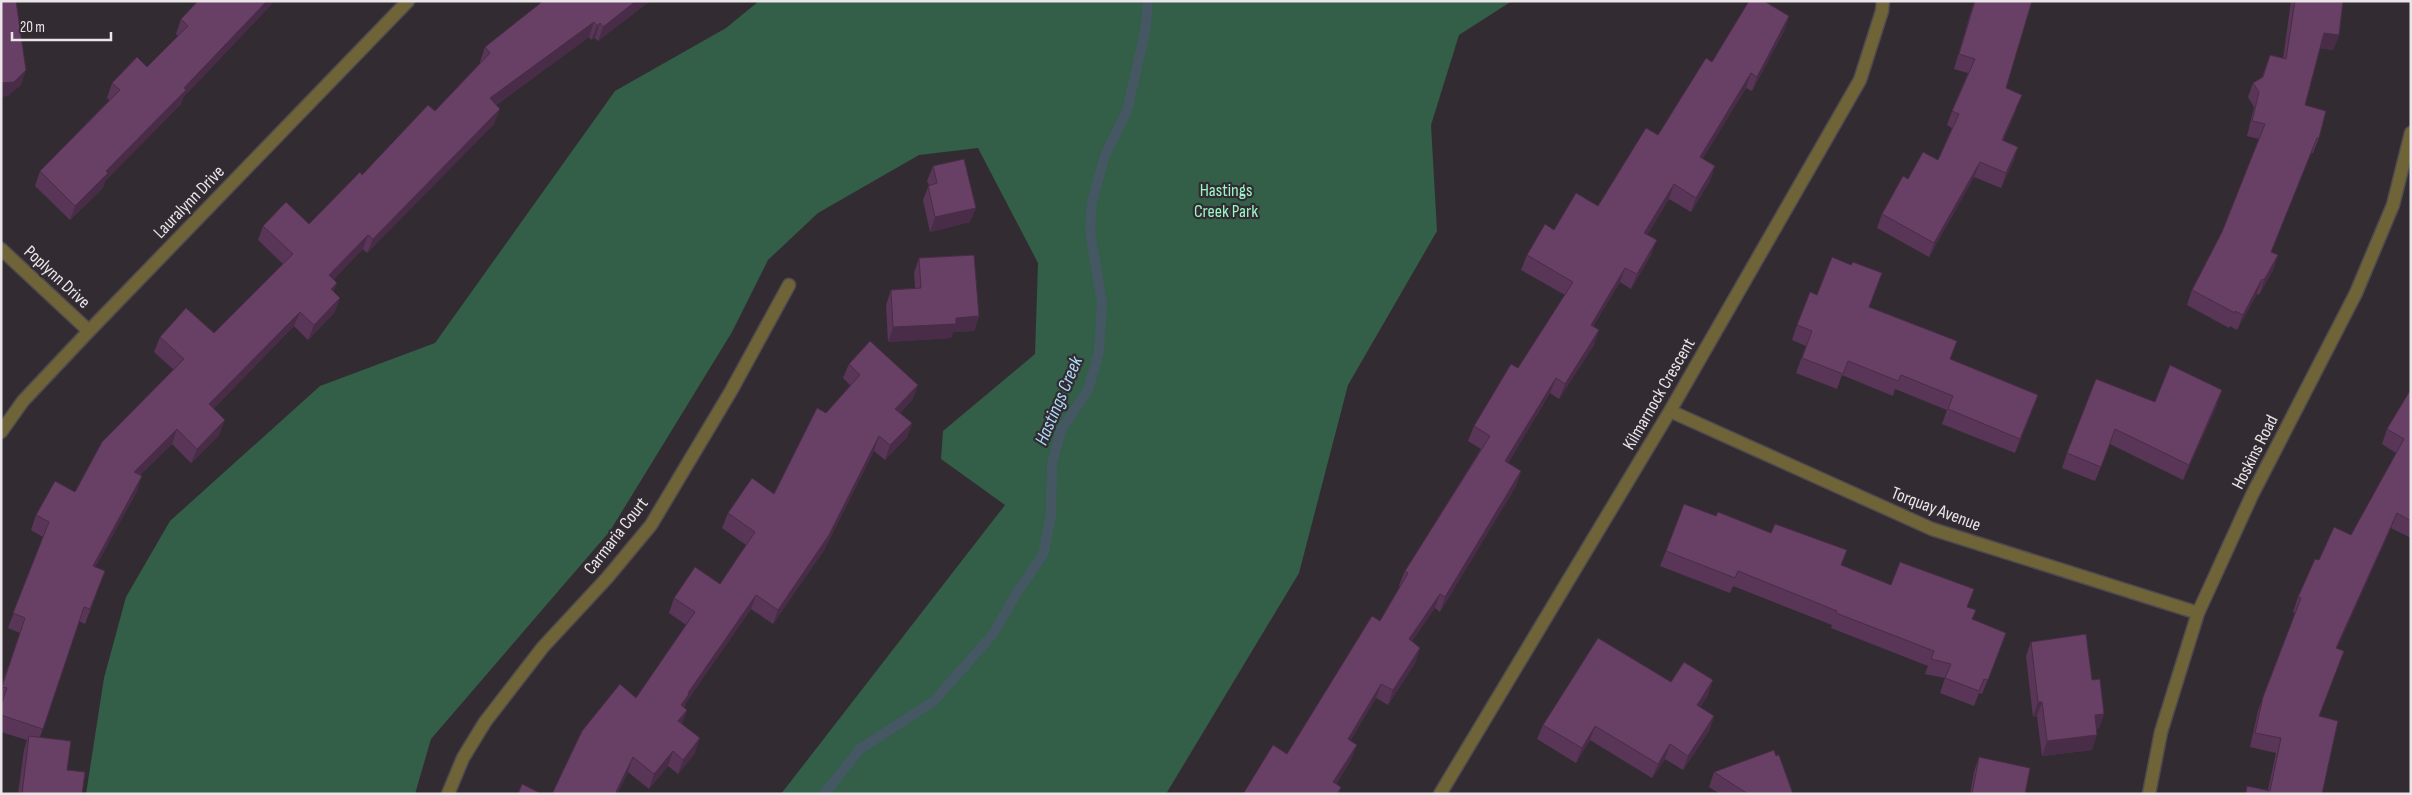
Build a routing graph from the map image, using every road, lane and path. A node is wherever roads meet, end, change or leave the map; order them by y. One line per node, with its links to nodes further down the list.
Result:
1 (408, 1): 6 (street, Lauralynn Drive)
2 (1883, 1): 7 (street, Kilmarnock Crescent)
3 (2411, 133): 9 (street, Hoskins Road)
4 (1, 249): 6 (street, Poplynn Drive)
5 (789, 285): 11 (street, Carmaria Court)
6 (89, 331): 8 (street, Lauralynn Drive)
7 (1670, 411): 9 (street, Torquay Avenue); 10 (street, Kilmarnock Crescent)
8 (1, 432)
9 (2198, 613): 12 (street, Hoskins Road)
10 (1444, 792)
11 (448, 794)
12 (2150, 794)

